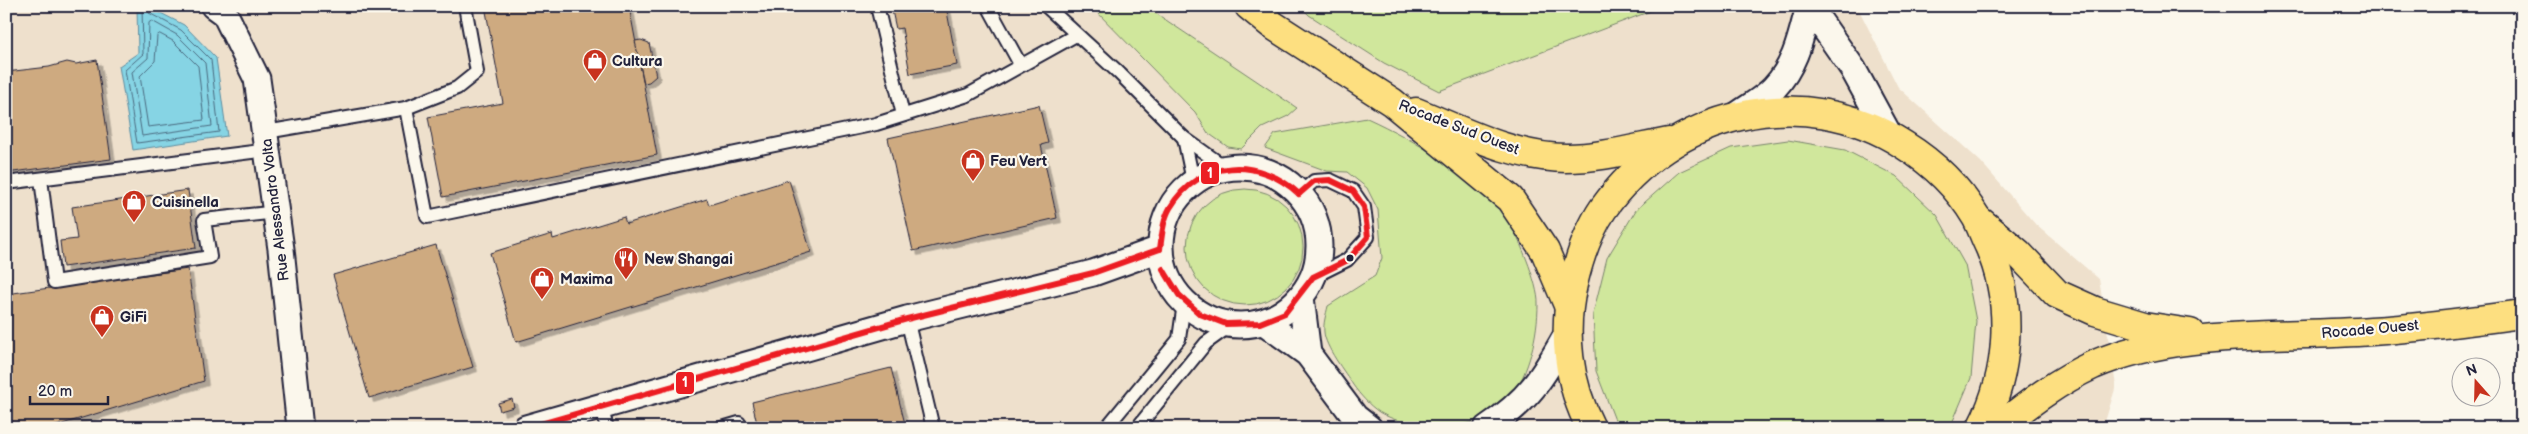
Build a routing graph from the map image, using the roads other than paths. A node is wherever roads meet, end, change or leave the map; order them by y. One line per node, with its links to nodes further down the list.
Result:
1 (214, 6): 15 (street, Rue Alessandro Volta)
2 (465, 6): 10 (lane)
3 (877, 6): 11 (lane)
4 (988, 6): 8 (lane)
5 (1046, 6): 7 (lane)
6 (1249, 6): 9 (main road, Rocade Sud Ouest)
7 (1076, 35): 8 (lane); 14 (lane)
8 (1020, 64): 11 (lane)
9 (1392, 102): 16 (main road, Rocade Sud Ouest); 27 (main road, Rocade Sud Ouest)
10 (406, 108): 11 (lane); 15 (lane)
11 (903, 115)
12 (1736, 116): 13 (main road); 13 (street); 16 (main road)
13 (1889, 135): 23 (main road)
14 (1184, 138): 17 (lane); 19 (lane)
15 (267, 141): 18 (lane); 22 (street, Rue Alessandro Volta)
16 (1674, 141): 27 (main road)
17 (1226, 168): 19 (street); 21 (street)
18 (41, 179): 20 (lane); 22 (lane)
19 (1193, 182): 24 (street)
20 (6, 183)
21 (1299, 194): 25 (street); 25 (lane)
22 (277, 212): 37 (street, Rue Alessandro Volta)
23 (1976, 218): 33 (main road); 47 (main road)
24 (1162, 259): 26 (street); 29 (street)
25 (1307, 287): 30 (street); 34 (street)
26 (1184, 303): 31 (street); 42 (lane)
27 (1568, 305): 32 (main road)
28 (2522, 314): 33 (main road, Rocade Ouest)
29 (907, 319): 35 (street); 41 (lane)
30 (1264, 322): 31 (street); 34 (street)
31 (1231, 326): 43 (lane)
32 (1567, 334): 45 (street); 46 (main road)
33 (2219, 338): 48 (main road)
34 (1308, 354): 44 (street)
35 (604, 417): 36 (street)
36 (568, 422): 38 (street)
37 (300, 428)
38 (526, 428)
39 (722, 428): 40 (lane)
40 (740, 428)
41 (933, 428)
42 (1106, 428)
43 (1137, 428)
44 (1369, 428)
45 (1487, 428)
46 (1591, 428)
47 (1981, 428)
48 (1998, 428)

